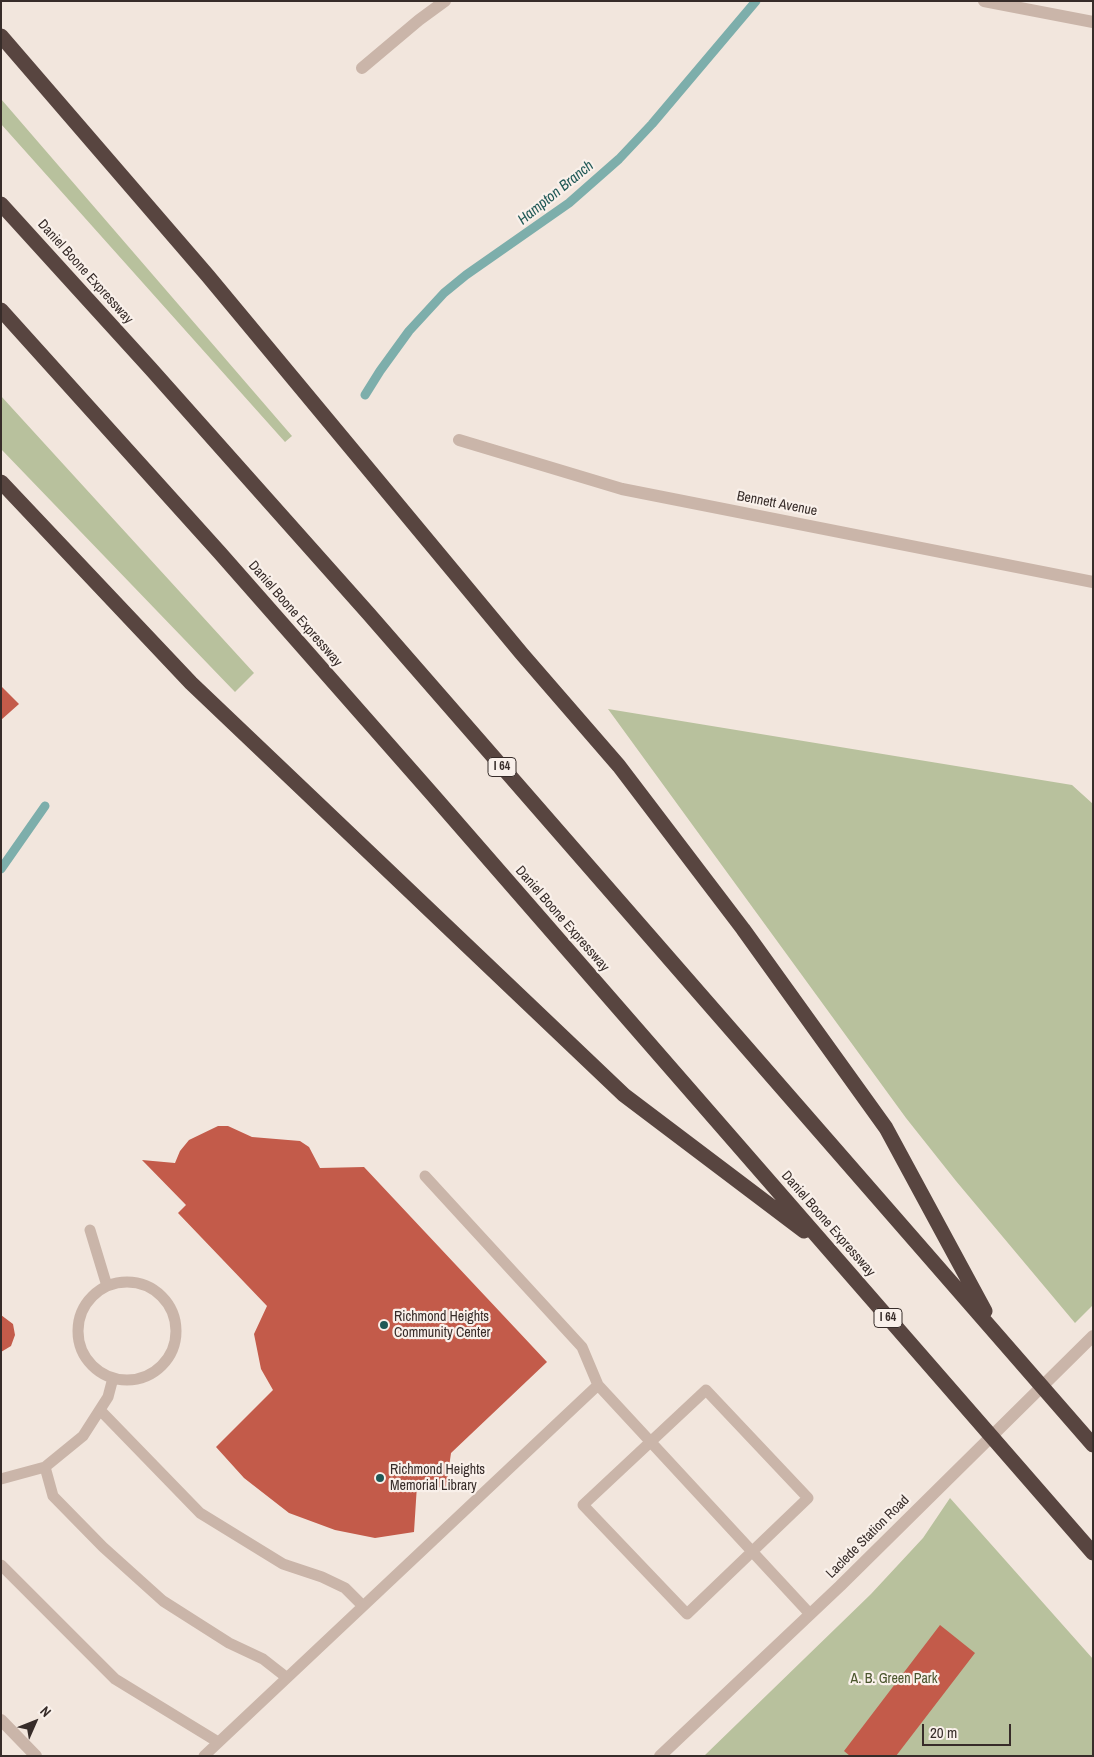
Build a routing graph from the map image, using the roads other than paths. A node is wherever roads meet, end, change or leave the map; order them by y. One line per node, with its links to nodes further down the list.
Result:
1 (445, 1): 5 (street)
2 (984, 1): 3 (street)
3 (1093, 22)
4 (1, 36): 15 (highway)
5 (362, 68)
6 (1, 204): 15 (highway, Daniel Boone Expressway / I 64)
7 (1, 310): 13 (highway, Daniel Boone Expressway / I 64)
8 (459, 440): 10 (street, Bennett Avenue)
9 (1, 482): 13 (highway)
10 (1093, 582)
11 (425, 1176): 18 (lane)
12 (90, 1230): 14 (lane)
13 (829, 1250): 25 (highway, Daniel Boone Expressway / I 64)
14 (107, 1286): 17 (lane); 17 (lane)
15 (998, 1334): 21 (highway, Daniel Boone Expressway / I 64)
16 (1093, 1336): 28 (street, Laclede Station Road)
17 (113, 1378): 19 (lane)
18 (598, 1384): 20 (lane); 27 (lane)
19 (100, 1410): 22 (lane); 27 (lane)
20 (650, 1441): 24 (lane); 24 (lane); 24 (lane)
21 (1089, 1441)
22 (44, 1467): 23 (lane); 29 (lane)
23 (1, 1479)
24 (751, 1550): 28 (lane)
25 (1093, 1553)
26 (1, 1565): 31 (lane)
27 (362, 1605): 29 (lane)
28 (810, 1614): 34 (street, Laclede Station Road)
29 (286, 1677): 31 (lane)
30 (1, 1720): 32 (street)
31 (218, 1742): 33 (lane)
32 (36, 1756)
33 (204, 1756)
34 (660, 1756)

